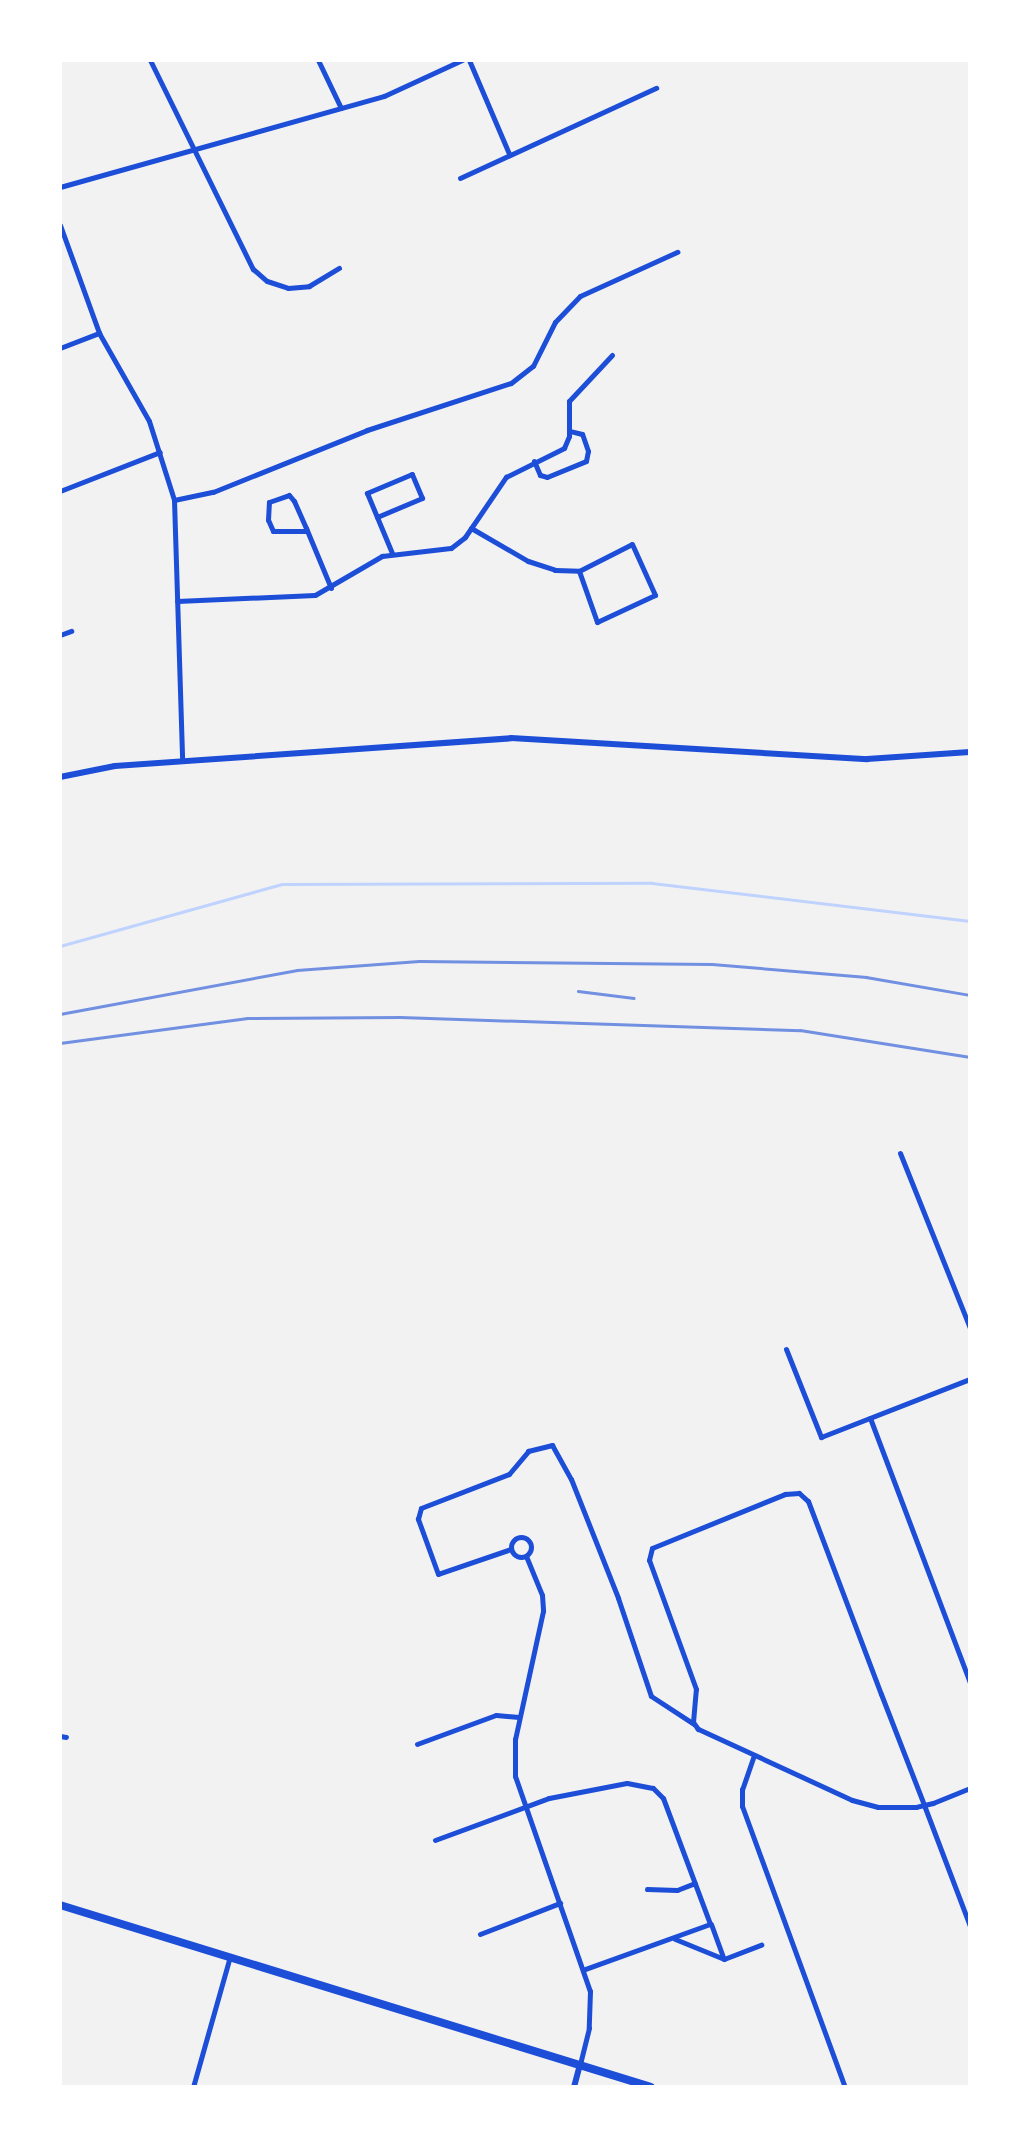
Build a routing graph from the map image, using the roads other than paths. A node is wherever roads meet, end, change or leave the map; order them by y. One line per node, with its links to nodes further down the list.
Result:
1 (150, 60): 6 (street)
2 (318, 60): 5 (street)
3 (466, 60): 5 (street); 7 (street)
4 (656, 88): 7 (street)
5 (340, 108): 6 (street)
6 (192, 150): 9 (street); 12 (street)
7 (509, 154): 8 (street)
8 (460, 178)
9 (60, 187)
10 (60, 224): 13 (street)
11 (677, 252): 20 (street)
12 (339, 268)
13 (99, 333): 14 (street); 17 (street)
14 (60, 348)
15 (612, 355): 16 (street)
16 (569, 431): 18 (street); 18 (street)
17 (160, 452): 19 (street); 20 (street)
18 (534, 461): 22 (street)
19 (60, 490)
20 (174, 500): 27 (street)
21 (376, 517): 21 (street); 24 (street)
22 (470, 528): 24 (street); 25 (street)
23 (307, 531): 23 (street); 26 (street)
24 (392, 554): 26 (street)
25 (578, 571): 25 (street)
26 (331, 588): 27 (street)
27 (177, 601): 31 (street)
28 (71, 630): 29 (street)
29 (60, 636)
30 (970, 752): 31 (street)
31 (182, 762): 32 (street)
32 (60, 777)
33 (900, 1153): 34 (street)
34 (970, 1328)
35 (786, 1349): 37 (street)
36 (970, 1379): 37 (street)
37 (870, 1418): 40 (street)
38 (511, 1549): 39 (street); 39 (street); 42 (street)
39 (526, 1556): 41 (street)
40 (970, 1682)
41 (519, 1717): 43 (street); 47 (street)
42 (694, 1724): 44 (street); 46 (street)
43 (417, 1744)
44 (754, 1755): 46 (street); 65 (street)
45 (970, 1788): 46 (street)
46 (924, 1805): 54 (street)
47 (524, 1807): 48 (street); 49 (street); 51 (street)
48 (434, 1840)
49 (695, 1883): 50 (street); 53 (street)
50 (647, 1889)
51 (560, 1902): 55 (street); 60 (street)
52 (60, 1906): 58 (main road)
53 (710, 1924): 56 (street); 59 (street)
54 (970, 1926)
55 (480, 1934)
56 (672, 1938): 59 (street); 60 (street)
57 (761, 1946): 59 (street)
58 (230, 1956): 61 (main road); 62 (street)
59 (724, 1959)
60 (585, 1970): 61 (street)
61 (580, 2064): 63 (street); 64 (main road)
62 (193, 2087)
63 (574, 2087)
64 (651, 2087)
65 (844, 2087)

